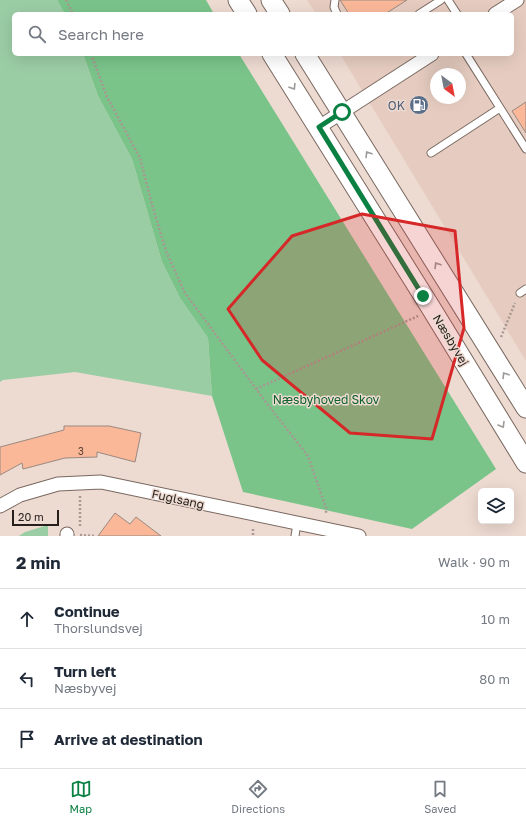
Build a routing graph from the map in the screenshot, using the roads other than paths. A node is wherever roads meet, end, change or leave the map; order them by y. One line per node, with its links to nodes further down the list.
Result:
1 (238, 0): 7 (street)
2 (271, 0): 8 (street)
3 (335, 0): 9 (lane)
4 (448, 0): 11 (lane)
5 (517, 0): 12 (street)
6 (438, 1): 10 (lane)
7 (246, 12)
8 (279, 12)
9 (336, 12)
10 (422, 12)
11 (456, 12)
12 (498, 12)
13 (273, 56): 19 (street, Næsbyvej, one-way to 19)
14 (306, 56): 18 (street)
15 (429, 56): 18 (street)
16 (467, 56): 17 (lane)
17 (500, 108): 20 (lane); 21 (lane)
18 (342, 112): 19 (street); 22 (street, one-way to 18)
19 (319, 127): 23 (street, Næsbyvej, one-way to 23)
20 (526, 149)
21 (431, 153)
22 (526, 408)
23 (523, 453)
24 (0, 506): 25 (street, Fuglsang)
25 (296, 530): 26 (street, Fuglsang)
26 (332, 532): 27 (street, Fuglsang)
27 (359, 536)

